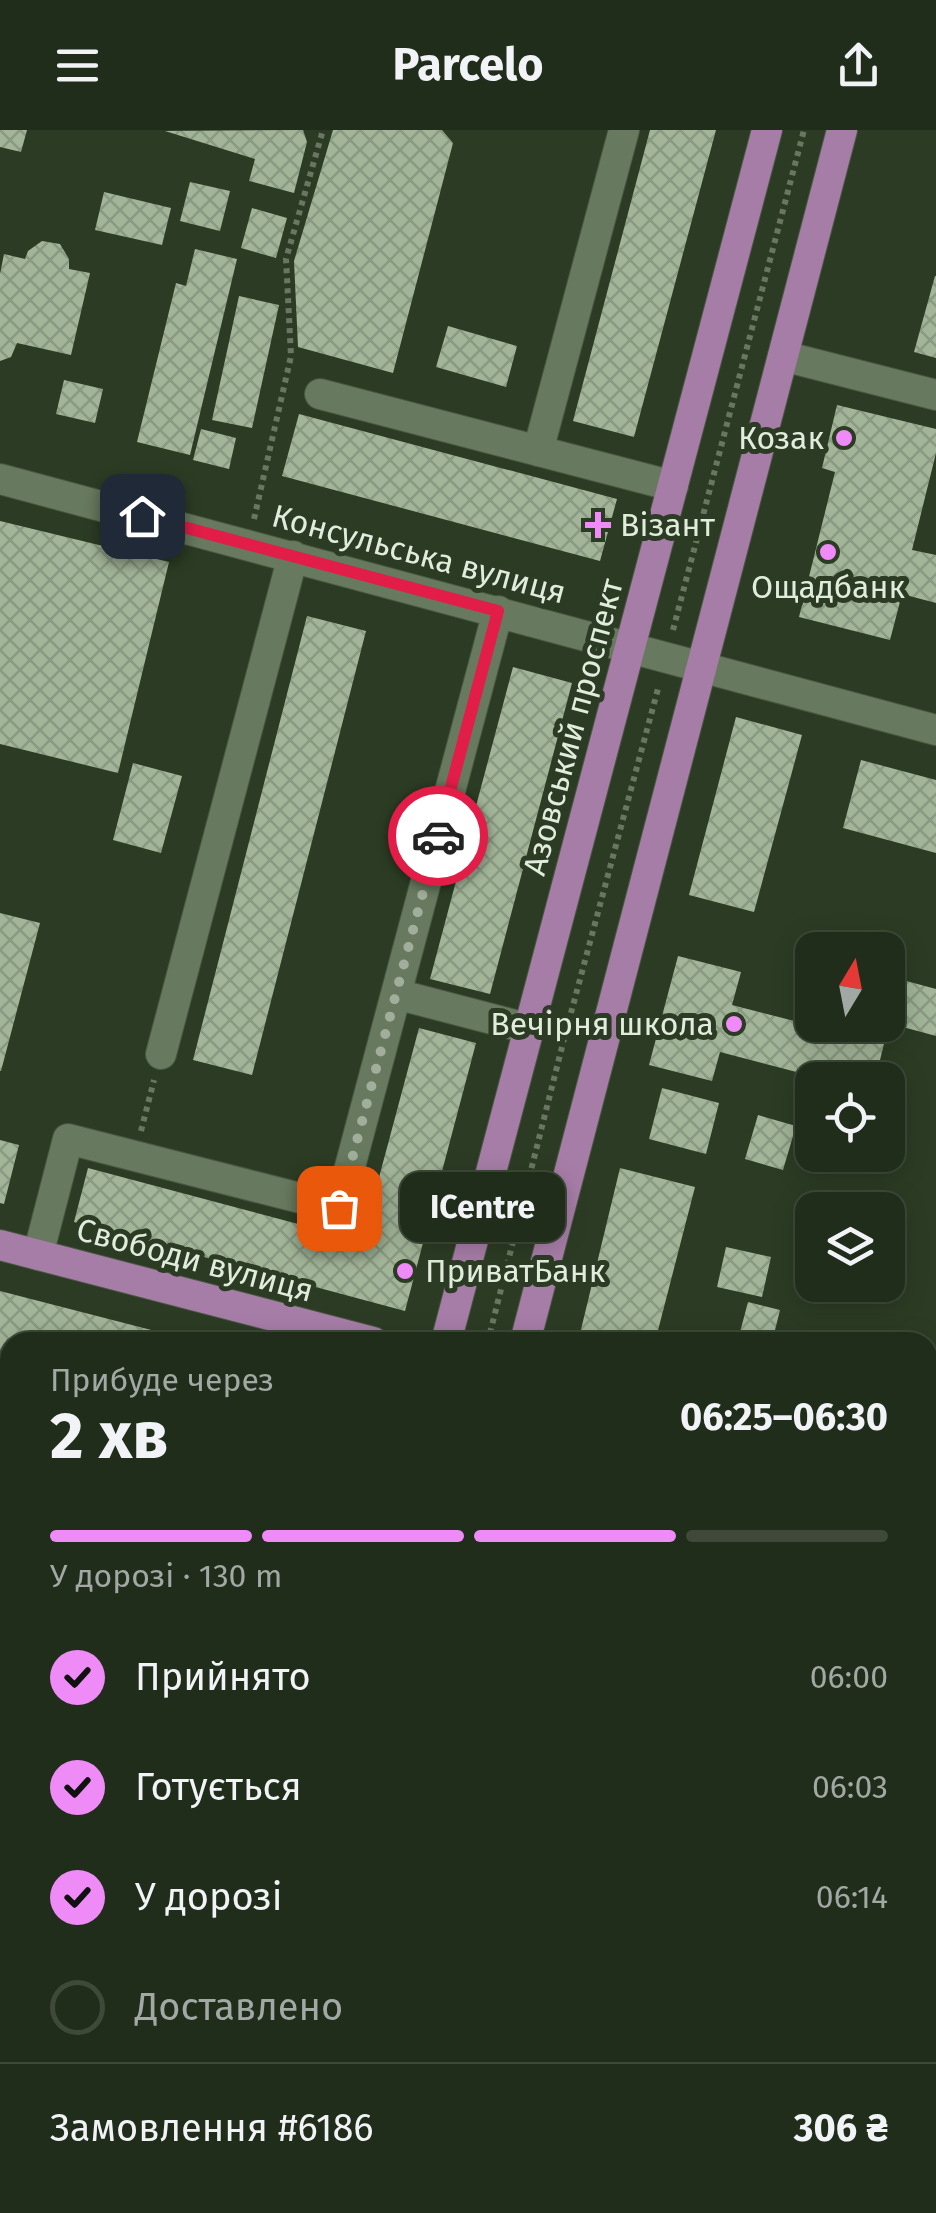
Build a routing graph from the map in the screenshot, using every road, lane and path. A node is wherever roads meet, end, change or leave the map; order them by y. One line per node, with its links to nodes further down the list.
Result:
1 (323, 130): 12 (path)
2 (624, 130): 9 (street)
3 (767, 130): 11 (main road, Азовський проспект)
4 (804, 130): 16 (path)
5 (842, 130): 6 (main road)
6 (783, 356): 8 (street); 17 (main road)
7 (320, 394): 9 (street)
8 (936, 395)
9 (538, 451): 11 (street)
10 (0, 478): 12 (street, Консульська вулиця)
11 (673, 486): 15 (main road, Азовський проспект)
12 (248, 545): 13 (street, Консульська вулиця)
13 (292, 556): 14 (street, Консульська вулиця); 23 (street)
14 (498, 611): 15 (street, Консульська вулиця); 19 (street)
15 (631, 647): 16 (street, Консульська вулиця); 20 (main road, Азовський проспект)
16 (666, 657): 17 (street, Консульська вулиця); 21 (path)
17 (702, 666): 18 (street, Консульська вулиця); 22 (main road)
18 (936, 730)
19 (396, 994): 20 (street); 24 (street)
20 (530, 1029): 21 (path); 28 (main road, Азовський проспект)
21 (564, 1038): 22 (path); 29 (path)
22 (602, 1048): 30 (main road)
23 (161, 1054): 24 (path)
24 (135, 1156): 26 (street)
25 (0, 1245): 26 (main road, Свободи вулиця)
26 (38, 1255): 27 (main road, Свободи вулиця)
27 (334, 1332)
28 (449, 1332)
29 (490, 1332)
30 (528, 1332)

